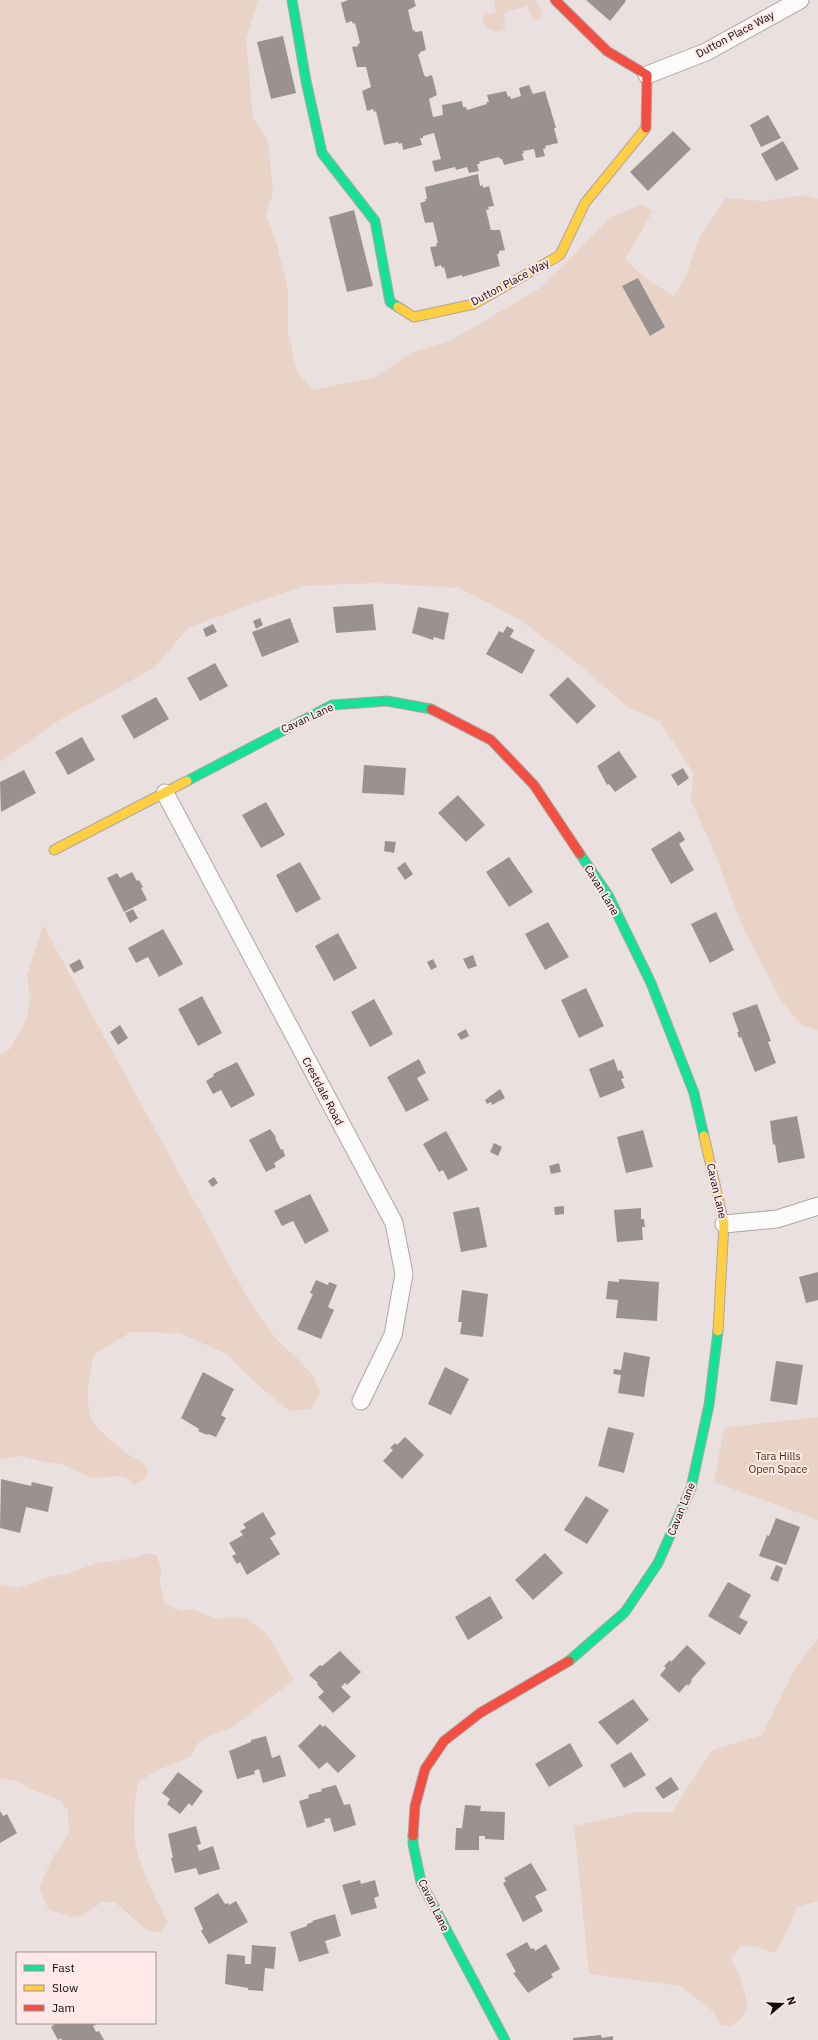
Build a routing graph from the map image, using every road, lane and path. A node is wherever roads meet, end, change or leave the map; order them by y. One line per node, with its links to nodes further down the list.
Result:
1 (292, 0): 4 (street, Dutton Place Way)
2 (555, 0): 4 (street)
3 (800, 0): 4 (street, Dutton Place Way)
4 (647, 75)
5 (165, 793): 6 (street, Cavan Lane); 8 (street, Cavan Lane); 9 (street, Crestdale Road)
6 (54, 850)
7 (818, 1206): 8 (street)
8 (724, 1224): 10 (street, Cavan Lane)
9 (361, 1401)
10 (505, 2040)

